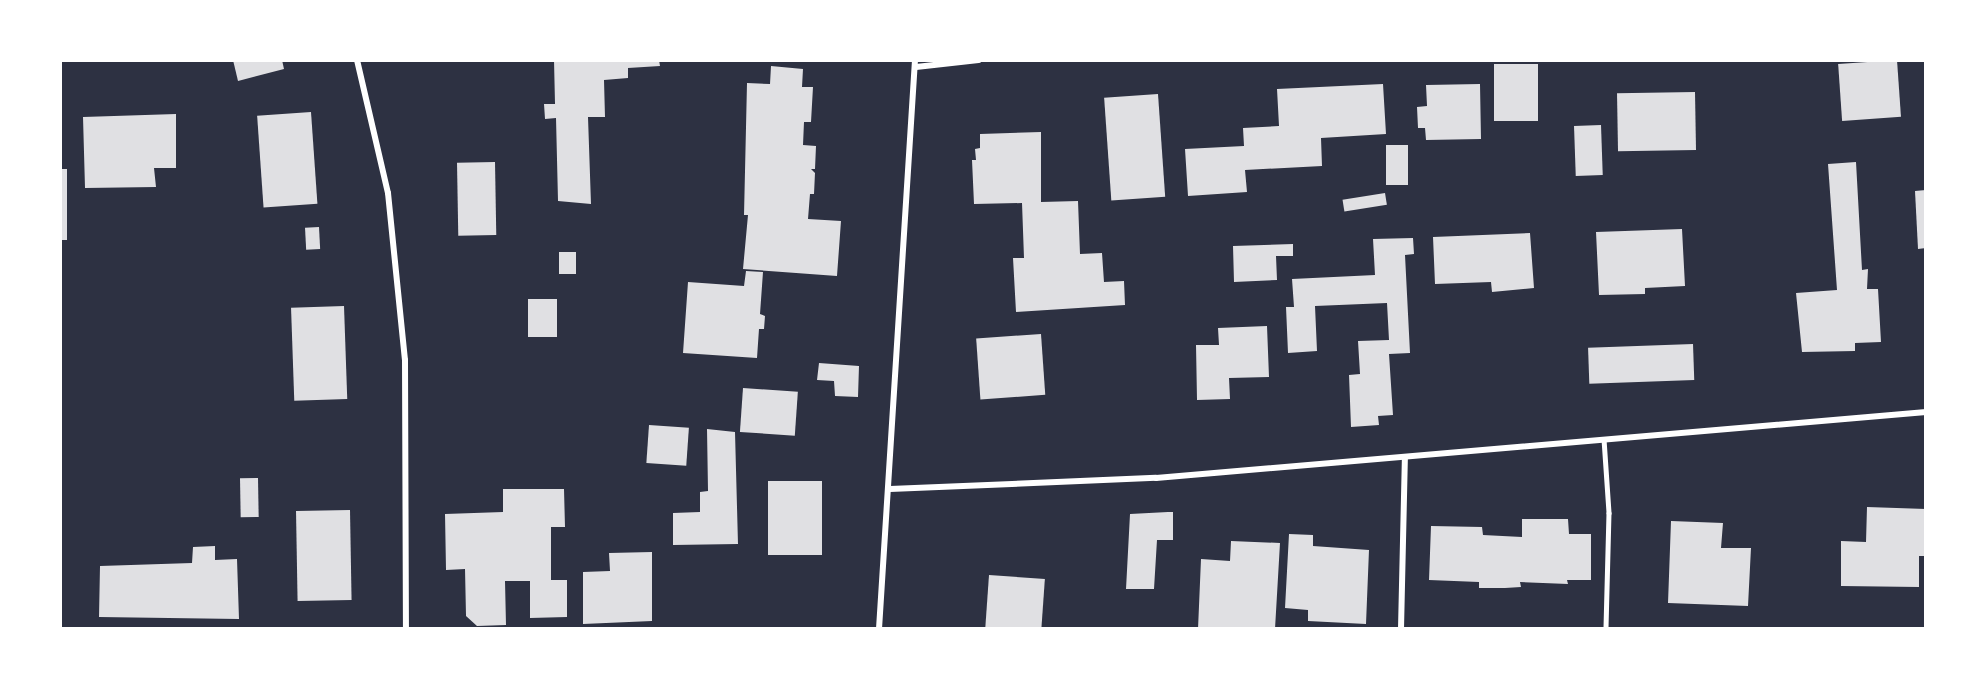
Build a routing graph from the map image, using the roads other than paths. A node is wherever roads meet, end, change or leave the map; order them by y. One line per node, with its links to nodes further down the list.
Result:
1 (357, 60): 8 (street)
2 (979, 60): 3 (street)
3 (916, 63): 7 (street)
4 (1926, 412): 5 (street)
5 (1604, 439): 6 (street); 11 (lane)
6 (1405, 457): 7 (street); 10 (street)
7 (890, 489): 9 (street)
8 (406, 629)
9 (879, 629)
10 (1401, 629)
11 (1606, 629)

